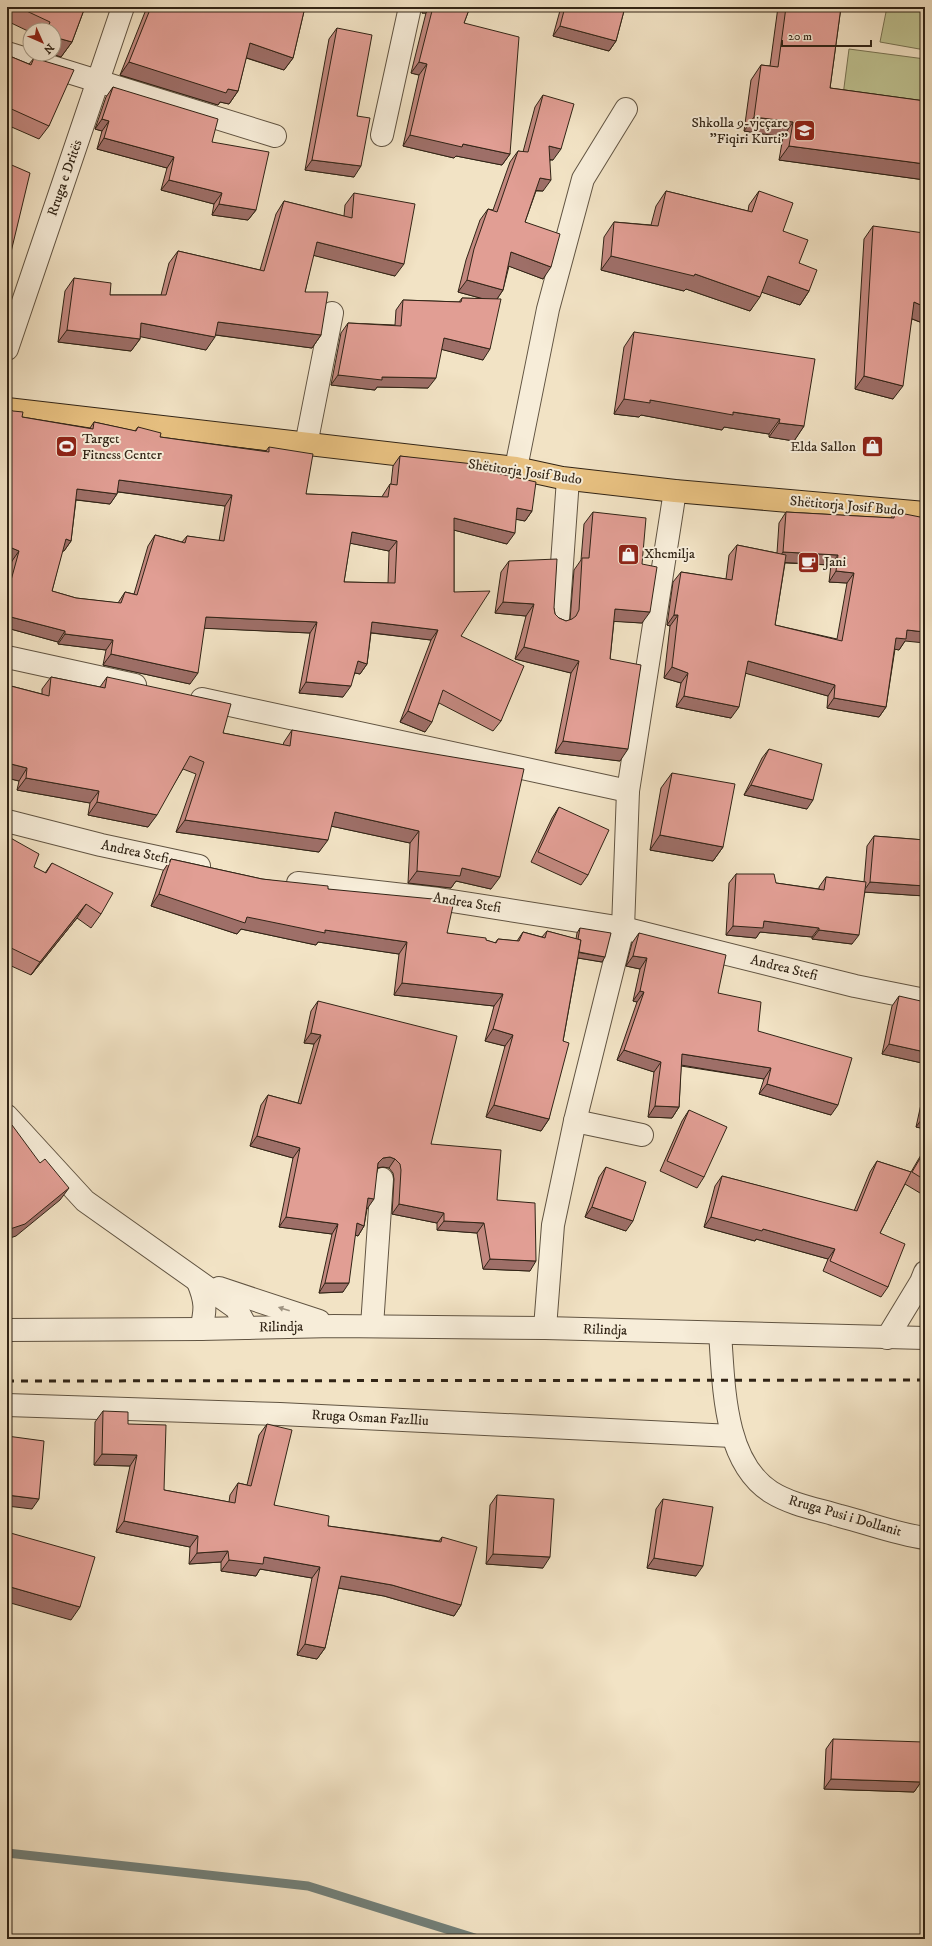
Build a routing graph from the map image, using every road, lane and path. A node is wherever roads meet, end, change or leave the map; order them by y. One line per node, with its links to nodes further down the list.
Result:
1 (123, 7): 4 (street, Rruga e Dritës)
2 (410, 7): 6 (street)
3 (7, 53): 4 (street)
4 (98, 81): 7 (street); 9 (street, Rruga e Dritës)
5 (626, 109): 12 (street)
6 (382, 135)
7 (275, 136)
8 (332, 313): 11 (street)
9 (7, 349)
10 (7, 409): 11 (main road, Shëtitorja Josif Budo)
11 (306, 445): 12 (main road, Shëtitorja Josif Budo)
12 (516, 468): 13 (main road, Shëtitorja Josif Budo)
13 (568, 479): 14 (main road, Shëtitorja Josif Budo); 16 (street)
14 (675, 491): 15 (main road, Shëtitorja Josif Budo); 20 (street)
15 (925, 513)
16 (558, 620)
17 (7, 657): 18 (street)
18 (154, 689)
19 (186, 696): 20 (street)
20 (628, 791): 24 (street)
21 (7, 821): 22 (street, Andrea Stefi)
22 (216, 870)
23 (278, 881): 24 (street, Andrea Stefi)
24 (623, 928): 25 (street, Andrea Stefi); 26 (street)
25 (925, 1000)
26 (574, 1121): 28 (street); 35 (street)
27 (10, 1122): 31 (street, Rilindja)
28 (642, 1135)
29 (382, 1179): 33 (street)
30 (925, 1272): 39 (street)
31 (198, 1282): 32 (street, one-way to 31); 34 (street, Rilindja); 36 (street)
32 (334, 1326): 33 (street, Rilindja); 34 (street, Rilindja)
33 (372, 1326): 35 (street, Rilindja)
34 (247, 1328): 36 (street, Rilindja)
35 (545, 1328): 38 (street, Rilindja)
36 (201, 1329): 37 (street, Rilindja)
37 (7, 1330)
38 (720, 1334): 39 (street, Rilindja); 42 (street, Rruga Pusi i Dollanit)
39 (887, 1338): 40 (street, Rilindja)
40 (925, 1338)
41 (7, 1405): 42 (street, Rruga Osman Fazlliu)
42 (732, 1436): 43 (street, Rruga Pusi i Dollanit)
43 (925, 1538)

